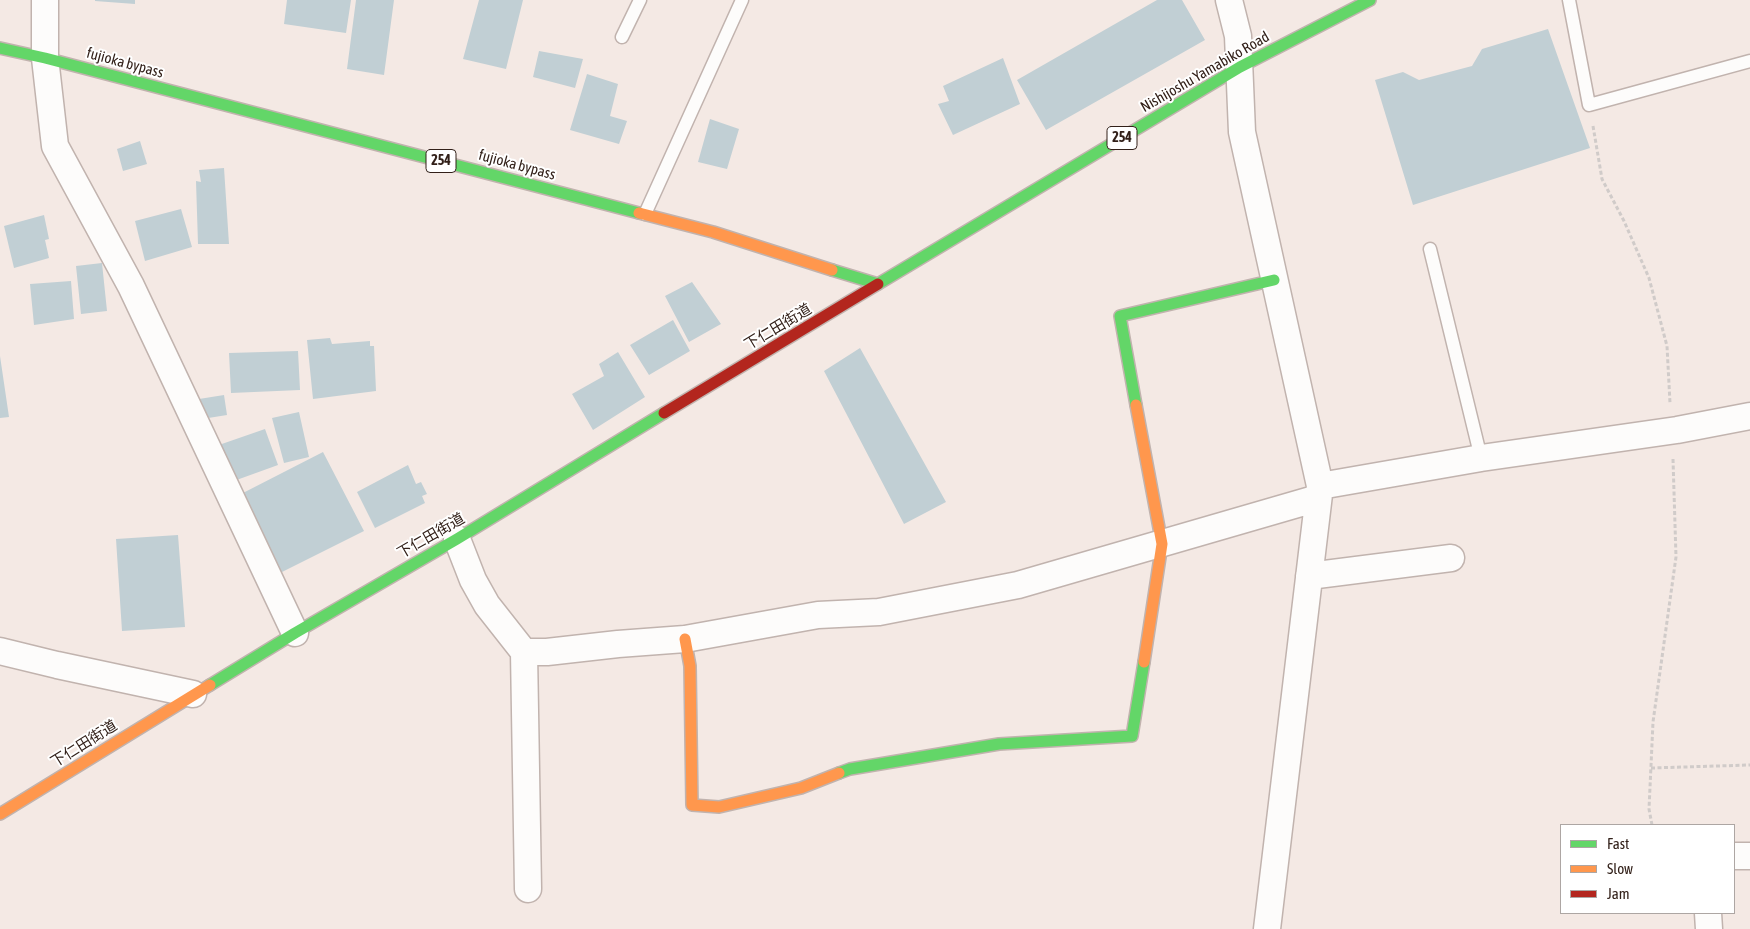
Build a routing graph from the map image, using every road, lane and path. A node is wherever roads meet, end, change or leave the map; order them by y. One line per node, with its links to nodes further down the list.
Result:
1 (44, 0): 9 (street)
2 (640, 0): 7 (lane)
3 (742, 0): 12 (lane)
4 (1229, 0): 11 (street)
5 (1370, 0): 11 (main road, Nishijoshu Yamabiko Road / 254)
6 (1569, 0): 10 (lane)
7 (622, 37)
8 (0, 48): 9 (main road, fujioka bypass / 254)
9 (45, 58): 12 (main road, fujioka bypass / 254); 23 (street)
10 (1750, 61)
11 (1240, 67): 14 (street); 15 (main road, Nishijoshu Yamabiko Road / 254)
12 (645, 214): 15 (main road, fujioka bypass / 254)
13 (1430, 249): 17 (lane)
14 (1274, 280): 18 (street); 20 (main road)
15 (878, 284): 19 (main road, 下仁田街道)
16 (1750, 416): 17 (street)
17 (1481, 458): 18 (street)
18 (1319, 492): 20 (street); 22 (street)
19 (457, 539): 23 (main road, 下仁田街道); 26 (street)
20 (1162, 544): 24 (street); 24 (main road)
21 (1451, 558): 22 (street)
22 (1310, 576): 35 (street)
23 (295, 633): 27 (main road, 下仁田街道)
24 (685, 639): 26 (street)
25 (0, 651): 27 (street)
26 (524, 652): 33 (street)
27 (193, 694): 30 (main road, 下仁田街道)
28 (1750, 766): 29 (path)
29 (1651, 768)
30 (0, 814)
31 (1735, 856): 32 (street)
32 (1750, 856)
33 (528, 889)
34 (1708, 914): 36 (street)
35 (1267, 929)
36 (1709, 929)

